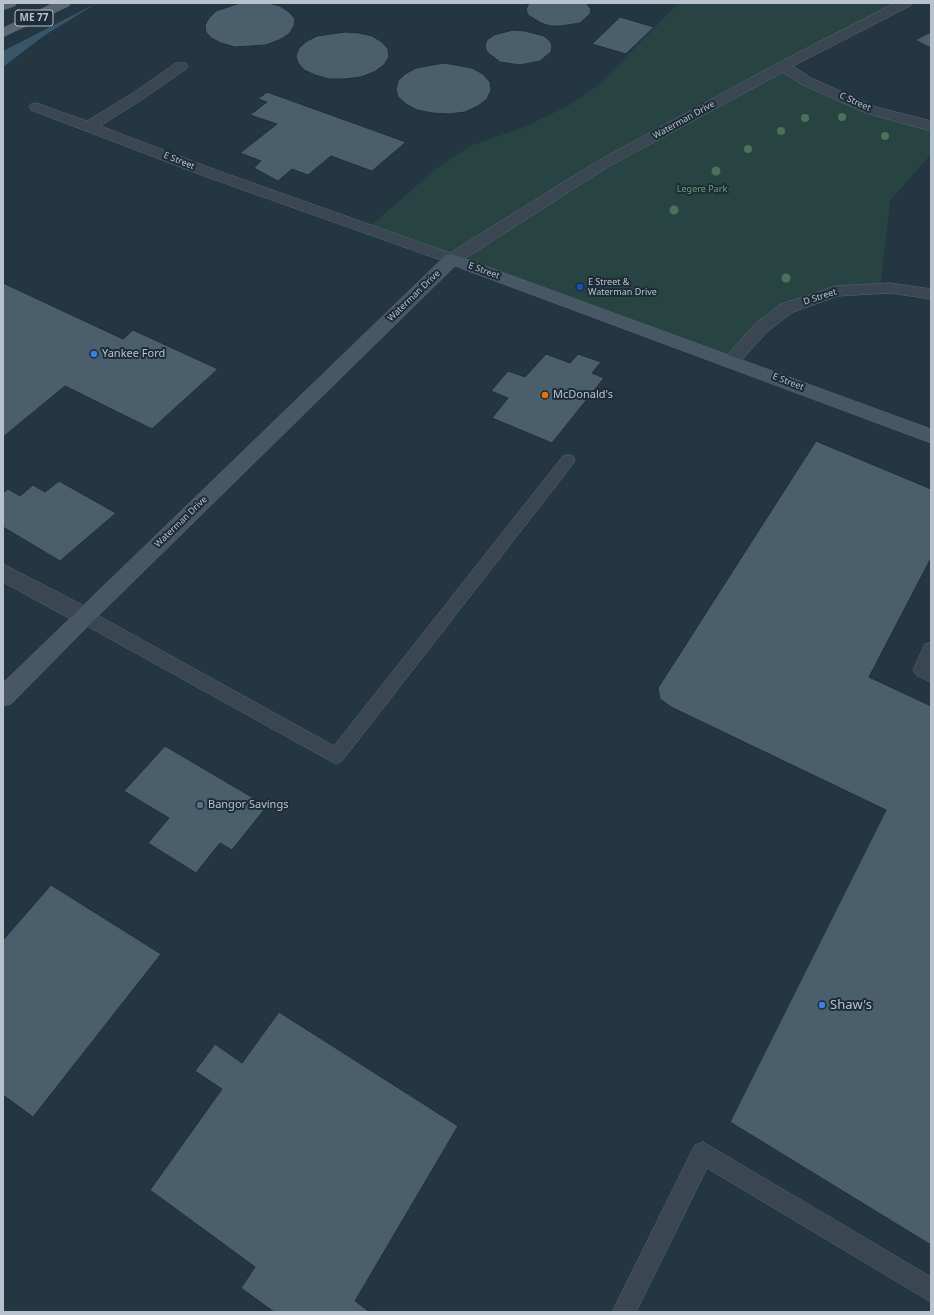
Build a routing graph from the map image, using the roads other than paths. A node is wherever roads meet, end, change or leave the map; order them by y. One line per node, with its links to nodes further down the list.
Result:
1 (10, 3): 4 (main road, ME 77)
2 (64, 3): 5 (main road, ME 77)
3 (905, 3): 7 (street, Waterman Drive)
4 (3, 6)
5 (3, 33)
6 (181, 66): 9 (street)
7 (783, 66): 10 (street, C Street); 11 (street, Waterman Drive)
8 (36, 107): 9 (street, E Street)
9 (89, 126): 11 (street, E Street)
10 (931, 126)
11 (452, 259): 13 (street, E Street); 17 (street, Waterman Drive)
12 (931, 294): 13 (street, D Street)
13 (731, 360): 14 (street, E Street)
14 (931, 436)
15 (568, 460): 17 (lane)
16 (3, 572): 17 (street)
17 (84, 616): 20 (street, Waterman Drive)
18 (931, 649): 19 (lane)
19 (931, 675)
20 (3, 697)
21 (931, 1290): 22 (lane)
22 (624, 1312)

